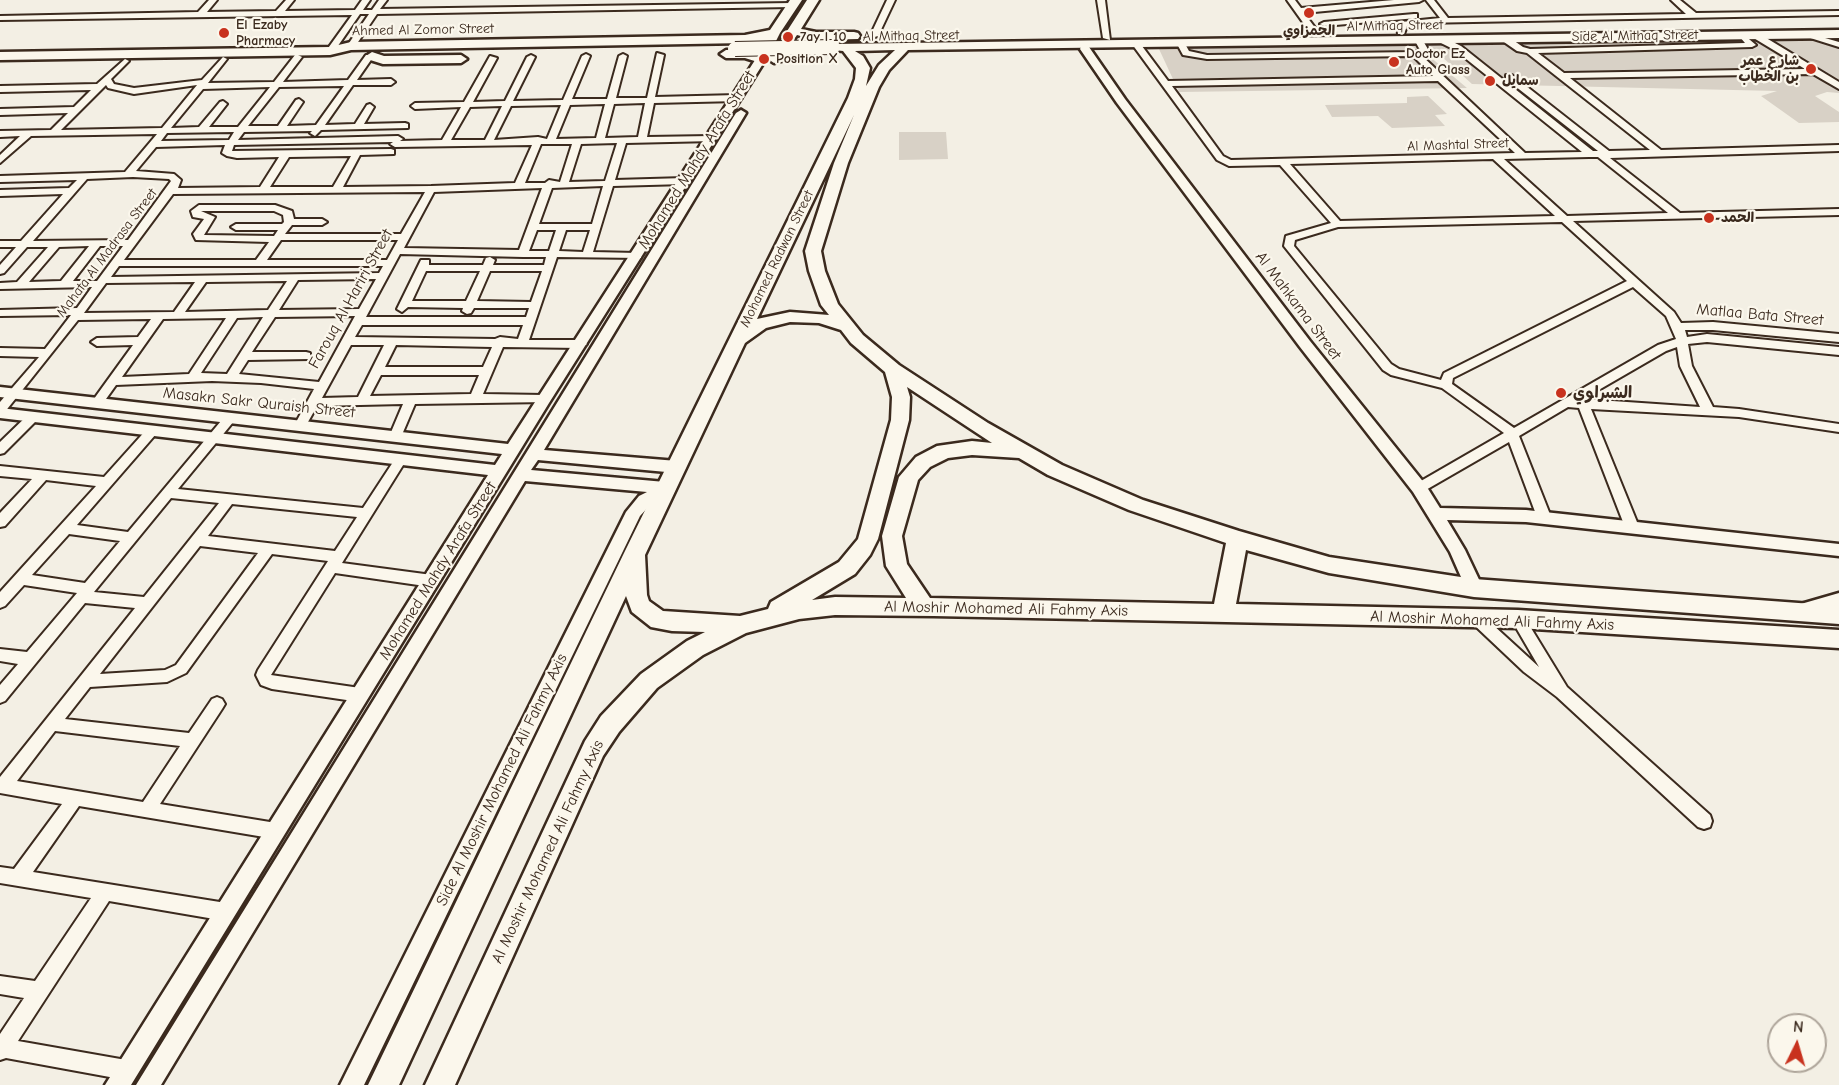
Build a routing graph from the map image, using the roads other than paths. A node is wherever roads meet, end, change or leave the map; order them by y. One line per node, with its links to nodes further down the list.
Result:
1 (213, 0): 24 (street)
2 (290, 0): 23 (street)
3 (366, 0): 20 (street)
4 (383, 0): 19 (street)
5 (457, 0): 17 (street)
6 (642, 0): 16 (street)
7 (813, 0): 32 (main road)
8 (891, 0): 39 (street)
9 (1101, 0): 43 (street)
10 (1291, 0): 18 (street)
11 (1419, 0): 18 (street)
12 (1430, 0): 21 (street)
13 (1675, 0): 25 (street)
14 (714, 3): 15 (street); 16 (street)
15 (794, 3): 34 (main road)
16 (635, 8): 17 (street)
17 (449, 11): 19 (street)
18 (1299, 11): 30 (street)
19 (375, 12): 20 (street); 49 (street)
20 (357, 13): 23 (street); 52 (street)
21 (1440, 13): 27 (street); 30 (street)
22 (1839, 13): 25 (street)
23 (278, 14): 24 (street)
24 (200, 15): 26 (street)
25 (1694, 16): 27 (street)
26 (0, 18)
27 (1446, 21): 33 (street)
28 (1839, 24): 29 (main road, Al Mithaq Street)
29 (1593, 28): 31 (main road, Al Mithaq Street); 40 (main road)
30 (1319, 29): 33 (main road, Al Mithaq Street); 43 (main road, Al Mithaq Street)
31 (1563, 29): 33 (main road, Al Mithaq Street); 42 (main road)
32 (794, 31): 38 (main road, Al Mithaq Street); 68 (main road)
33 (1401, 32)
34 (774, 33): 41 (main road, Ahmed Al Zomor Street); 68 (main road)
35 (1807, 34): 36 (main road, Al Mithaq Street); 37 (main road, Al Mithaq Street); 48 (street)
36 (1839, 34)
37 (1749, 35): 40 (main road, Al Mithaq Street); 54 (street, Side Al Mithaq Street); 73 (street)
38 (816, 36): 39 (main road, Al Mithaq Street); 55 (main road)
39 (874, 36): 43 (main road, Al Mithaq Street)
40 (1604, 38): 42 (main road, Al Mithaq Street)
41 (745, 39): 49 (main road, Ahmed Al Zomor Street); 57 (main road)
42 (1574, 39): 44 (main road, Al Mithaq Street)
43 (1105, 40): 47 (main road, Al Mithaq Street); 51 (main road, Al Mithaq Street); 52 (main road); 61 (main road, bridge)
44 (1507, 40): 46 (main road, Al Mithaq Street); 54 (street, Side Al Mithaq Street)
45 (1444, 41): 46 (main road, Al Mithaq Street); 50 (main road, Al Mithaq Street); 125 (street)
46 (1470, 41): 125 (street)
47 (1136, 44): 50 (main road, Al Mithaq Street); 81 (street, Al Mashtal Street)
48 (1839, 45)
49 (351, 46): 52 (main road, Ahmed Al Zomor Street)
50 (1417, 48): 75 (street)
51 (1085, 49): 53 (main road, Al Mithaq Street); 263 (street, Al Mahkama Street)
52 (330, 51): 60 (main road, Ahmed Al Zomor Street)
53 (902, 51): 56 (main road, Al Mithaq Street); 72 (main road, Mohamed Radwan Street)
54 (1530, 51): 74 (street)
55 (816, 52): 56 (main road, Al Mithaq Street); 68 (main road, Al Mithaq Street)
56 (849, 52): 71 (main road)
57 (739, 53): 58 (main road); 68 (main road)
58 (716, 54)
59 (660, 55): 86 (street)
60 (0, 56)
61 (370, 56): 64 (main road, Ahmed Al Zomor Street); 66 (main road, Ahmed Al Zomor Street); 78 (street)
62 (591, 56): 63 (main road); 89 (street)
63 (628, 56): 87 (street)
64 (298, 57): 67 (main road, Ahmed Al Zomor Street); 80 (street)
65 (537, 57): 66 (main road, Ahmed Al Zomor Street); 91 (street)
66 (492, 58): 92 (street)
67 (223, 59): 69 (main road, Ahmed Al Zomor Street); 79 (street, Mahata Al Madrasa Street)
68 (767, 59): 85 (street, Mohamed Mahdy Arafa Street); 231 (street, Mohamed Mahdy Arafa Street)
69 (125, 61): 70 (main road, Ahmed Al Zomor Street); 76 (street)
70 (0, 63)
71 (863, 67): 72 (main road); 207 (main road, Mohamed Radwan Street)
72 (884, 68): 204 (main road, Mohamed Radwan Street)
73 (1813, 71): 74 (street); 82 (street)
74 (1561, 76): 122 (street)
75 (1440, 78): 81 (street); 127 (street)
76 (107, 79): 79 (street); 83 (street)
77 (390, 82): 78 (street)
78 (352, 83): 80 (street); 100 (street)
79 (203, 84): 80 (street); 102 (street, Mahata Al Madrasa Street)
80 (278, 84): 101 (street)
81 (1168, 84): 130 (street, Al Mashtal Street)
82 (1839, 86)
83 (99, 87): 84 (street); 95 (street)
84 (0, 89)
85 (738, 98): 86 (street); 109 (street, Mohamed Mahdy Arafa Street)
86 (650, 99): 87 (street); 108 (street)
87 (611, 100): 89 (street); 113 (street)
88 (299, 102): 99 (street)
89 (567, 102): 91 (street); 111 (street)
90 (223, 104): 103 (street)
91 (510, 104): 92 (street); 115 (street)
92 (465, 105): 93 (street); 117 (street)
93 (415, 106)
94 (370, 107): 98 (street)
95 (75, 110): 96 (street); 104 (street)
96 (0, 112)
97 (405, 126): 98 (street)
98 (358, 127): 100 (street)
99 (281, 128): 100 (street); 101 (street)
100 (319, 128): 114 (street)
101 (241, 129): 103 (street); 116 (street)
102 (165, 130): 103 (street); 104 (street); 118 (street, Mahata Al Madrasa Street)
103 (202, 130)
104 (53, 133): 106 (street)
105 (0, 134): 106 (street)
106 (28, 134): 129 (street)
107 (623, 139): 108 (street); 113 (street); 135 (street)
108 (642, 139): 109 (street)
109 (711, 139): 134 (street, Mohamed Mahdy Arafa Street)
110 (538, 140): 111 (street); 115 (street); 138 (street)
111 (551, 140): 112 (street)
112 (578, 140): 113 (street); 137 (street)
113 (600, 140)
114 (311, 141): 116 (street); 119 (street); 124 (street)
115 (489, 141): 117 (street)
116 (231, 142): 118 (street); 123 (street)
117 (446, 142): 119 (street)
118 (154, 144): 131 (street, Mahata Al Madrasa Street)
119 (395, 145): 121 (street)
120 (1834, 148): 122 (street, Al Mashtal Street); 126 (street)
121 (357, 153): 124 (street); 139 (street)
122 (1660, 153): 125 (street, Al Mashtal Street)
123 (286, 154): 124 (street); 141 (street)
124 (302, 154)
125 (1601, 155): 127 (street, Al Mashtal Street); 149 (street)
126 (1839, 155)
127 (1524, 157): 128 (street, Al Mashtal Street)
128 (1497, 158): 130 (street, Al Mashtal Street); 151 (street)
129 (0, 160)
130 (1284, 163): 153 (street)
131 (130, 175): 132 (street); 143 (street, Mahata Al Madrasa Street)
132 (84, 177): 133 (street); 142 (street)
133 (0, 179)
134 (685, 181): 135 (street); 172 (street, Mohamed Mahdy Arafa Street)
135 (611, 182): 137 (street); 157 (street)
136 (549, 183): 137 (street); 138 (street); 155 (street)
137 (564, 183)
138 (519, 186): 140 (street)
139 (337, 189): 140 (street); 141 (street)
140 (430, 189): 159 (street, Farouq Al Hariri Street)
141 (263, 190): 145 (street)
142 (70, 191): 144 (street); 161 (street)
143 (170, 191): 145 (street); 164 (street, Mahata Al Madrasa Street)
144 (0, 193)
145 (206, 199): 146 (street); 160 (street)
146 (250, 208): 154 (street); 158 (street)
147 (1821, 212): 148 (street); 149 (street); 150 (street)
148 (1839, 212)
149 (1678, 216): 151 (street)
150 (1839, 218)
151 (1564, 219): 153 (street); 186 (street)
152 (322, 222): 158 (street)
153 (1337, 224): 229 (street)
154 (236, 227): 158 (street); 160 (street)
155 (533, 227): 156 (street); 169 (street)
156 (562, 227): 157 (street); 170 (street)
157 (596, 227): 171 (street)
158 (283, 231): 159 (street); 160 (street); 174 (street)
159 (404, 237): 166 (street, Farouq Al Hariri Street)
160 (227, 239)
161 (25, 243): 162 (street); 165 (street); 180 (street)
162 (57, 243): 163 (street); 189 (street)
163 (97, 243): 164 (street); 187 (street)
164 (131, 243): 175 (street, Mahata Al Madrasa Street)
165 (0, 244)
166 (396, 251): 167 (street); 176 (street, Farouq Al Hariri Street)
167 (430, 252): 168 (street); 177 (street)
168 (494, 253): 169 (street); 178 (street)
169 (523, 254): 170 (street)
170 (553, 254): 171 (street); 179 (street)
171 (587, 255): 172 (street)
172 (637, 256): 216 (street, Mohamed Mahdy Arafa Street)
173 (230, 262): 174 (street); 175 (street); 183 (street)
174 (260, 262): 176 (street)
175 (116, 263): 185 (street, Mahata Al Madrasa Street)
176 (389, 263): 182 (street, Farouq Al Hariri Street)
177 (422, 268): 178 (street); 190 (street)
178 (487, 268): 179 (street); 191 (street)
179 (548, 268): 192 (street)
180 (0, 272)
181 (295, 276): 182 (street); 183 (street); 196 (street)
182 (382, 276): 199 (street, Farouq Al Hariri Street)
183 (220, 277): 184 (street)
184 (203, 278): 185 (street); 198 (street)
185 (101, 282): 187 (street); 194 (street, Mahata Al Madrasa Street)
186 (1634, 282): 205 (street); 229 (street)
187 (64, 285): 189 (street)
188 (0, 286): 189 (street)
189 (20, 286)
190 (404, 304): 191 (street); 200 (street)
191 (470, 304): 192 (street); 201 (street)
192 (536, 305): 202 (street)
193 (6, 313): 194 (street); 203 (street)
194 (77, 314): 197 (street); 219 (street, Mahata Al Madrasa Street)
195 (234, 314): 196 (street); 198 (street); 225 (street)
196 (272, 314): 199 (street); 220 (street)
197 (160, 315): 198 (street); 208 (street)
198 (177, 315)
199 (360, 317): 200 (street); 209 (street, Farouq Al Hariri Street)
200 (396, 321): 201 (street)
201 (459, 321): 202 (street); 211 (street)
202 (530, 321): 213 (street)
203 (0, 326)
204 (846, 326): 207 (main road); 222 (main road, Mohamed Radwan Street)
205 (1679, 327): 206 (street, Matlaa Bata Street); 214 (street)
206 (1839, 339)
207 (739, 340): 262 (main road, Mohamed Radwan Street)
208 (142, 341): 215 (street); 227 (street)
209 (347, 341): 210 (street); 230 (street, Farouq Al Hariri Street)
210 (392, 341): 211 (street); 223 (street)
211 (448, 341): 212 (street)
212 (500, 341): 213 (street); 224 (street)
213 (523, 341): 216 (street)
214 (1683, 341): 217 (street); 239 (street); 243 (street)
215 (97, 342)
216 (581, 344): 228 (street, Mohamed Mahdy Arafa Street)
217 (1839, 351)
218 (0, 352): 219 (street)
219 (48, 353): 232 (street, Mahata Al Madrasa Street)
220 (245, 356): 221 (street); 226 (street)
221 (306, 356)
222 (893, 369): 254 (main road, Al Moshir Mohamed Ali Fahmy Axis); 293 (main road)
223 (377, 371): 224 (street); 236 (street)
224 (487, 371): 233 (street)
225 (192, 376): 226 (street); 227 (street)
226 (231, 377): 230 (street)
227 (113, 381): 238 (street)
228 (557, 381): 231 (street); 234 (street, Mohamed Mahdy Arafa Street)
229 (1446, 385): 249 (street)
230 (322, 386): 237 (street, Farouq Al Hariri Street)
231 (573, 388): 241 (street, Mohamed Mahdy Arafa Street)
232 (7, 393): 238 (street, Masakn Sakr Quraish Street); 242 (street, Mahata Al Madrasa Street)
233 (475, 398): 234 (street); 235 (street)
234 (544, 399): 241 (street); 253 (street, Mohamed Mahdy Arafa Street)
235 (411, 400): 236 (street); 250 (street)
236 (362, 401): 237 (street)
237 (313, 402): 246 (street, Farouq Al Hariri Street)
238 (97, 403): 245 (street, Masakn Sakr Quraish Street)
239 (1566, 403): 240 (street); 249 (street)
240 (1583, 403): 243 (street); 270 (street)
241 (561, 406): 255 (street, Mohamed Mahdy Arafa Street)
242 (0, 411): 244 (street)
243 (1708, 412): 247 (street)
244 (33, 417): 248 (street); 252 (street)
245 (230, 418): 246 (street, Masakn Sakr Quraish Street); 251 (street)
246 (300, 426): 250 (street, Masakn Sakr Quraish Street)
247 (1839, 428)
248 (152, 431): 251 (street); 261 (street)
249 (1512, 433): 263 (street); 268 (street)
250 (395, 437): 253 (street, Masakn Sakr Quraish Street)
251 (214, 438): 256 (street); 264 (street)
252 (0, 450)
253 (514, 450): 258 (street, Mohamed Mahdy Arafa Street)
254 (1022, 453): 273 (main road, Al Moshir Mohamed Ali Fahmy Axis); 287 (main road)
255 (532, 454): 259 (street, Mohamed Mahdy Arafa Street); 262 (street)
256 (402, 459): 258 (street); 266 (street)
257 (0, 471): 260 (street)
258 (500, 471): 281 (street, Mohamed Mahdy Arafa Street)
259 (519, 475): 262 (street); 317 (street, Mohamed Mahdy Arafa Street)
260 (43, 476): 261 (street); 269 (street)
261 (107, 482): 271 (street)
262 (671, 482): 277 (main road); 318 (street, Side Al Moshir Mohamed Ali Fahmy Axis)
263 (1419, 488): 267 (street, Al Mahkama Street)
264 (168, 493): 265 (street); 272 (street)
265 (230, 498): 266 (street); 274 (street)
266 (366, 513): 278 (street)
267 (1436, 514): 268 (street); 282 (street, Al Mahkama Street)
268 (1544, 517): 270 (street)
269 (0, 522)
270 (1632, 527): 276 (street)
271 (66, 528): 272 (street); 280 (street)
272 (131, 538): 283 (street)
273 (1237, 539): 282 (main road, Al Moshir Mohamed Ali Fahmy Axis); 289 (main road)
274 (197, 540): 275 (street); 286 (street)
275 (269, 548): 278 (street); 297 (street)
276 (1839, 550)
277 (635, 553): 293 (main road); 319 (main road)
278 (335, 562): 281 (street); 299 (street)
279 (0, 581): 280 (street)
280 (19, 581): 283 (street); 285 (street)
281 (432, 581): 299 (street, Mohamed Mahdy Arafa Street)
282 (1474, 588): 288 (main road, Al Moshir Mohamed Ali Fahmy Axis)
283 (86, 593): 286 (street); 296 (street)
284 (1839, 600): 288 (street)
285 (0, 602)
286 (147, 603): 297 (street)
287 (924, 607): 289 (main road, Al Moshir Mohamed Ali Fahmy Axis); 293 (main road, Al Moshir Mohamed Ali Fahmy Axis)
288 (1797, 612): 290 (main road, Al Moshir Mohamed Ali Fahmy Axis)
289 (1223, 614): 291 (main road, Al Moshir Mohamed Ali Fahmy Axis)
290 (1839, 615)
291 (1476, 618): 292 (main road, Al Moshir Mohamed Ali Fahmy Axis); 298 (street)
292 (1518, 619): 294 (main road, Al Moshir Mohamed Ali Fahmy Axis); 298 (street)
293 (749, 622): 320 (main road, Al Moshir Mohamed Ali Fahmy Axis)
294 (1839, 639)
295 (0, 655): 296 (street)
296 (31, 659): 300 (street)
297 (86, 681): 302 (street)
298 (1562, 692): 307 (street)
299 (360, 695): 308 (street, Mohamed Mahdy Arafa Street)
300 (0, 696)
301 (217, 704): 303 (street)
302 (52, 724): 303 (street); 304 (street)
303 (193, 741): 306 (street)
304 (2, 786): 305 (street)
305 (76, 797): 306 (street); 310 (street)
306 (148, 809): 308 (street)
307 (1704, 821)
308 (276, 831): 312 (street, Mohamed Mahdy Arafa Street)
309 (0, 875): 310 (street)
310 (18, 878): 311 (street)
311 (106, 891): 312 (street); 314 (street)
312 (226, 912): 316 (street, Mohamed Mahdy Arafa Street)
313 (0, 985): 314 (street)
314 (39, 991): 315 (street)
315 (1, 1049): 316 (street)
316 (121, 1078)
317 (148, 1085)
318 (352, 1085)
319 (383, 1085)
320 (440, 1085)

